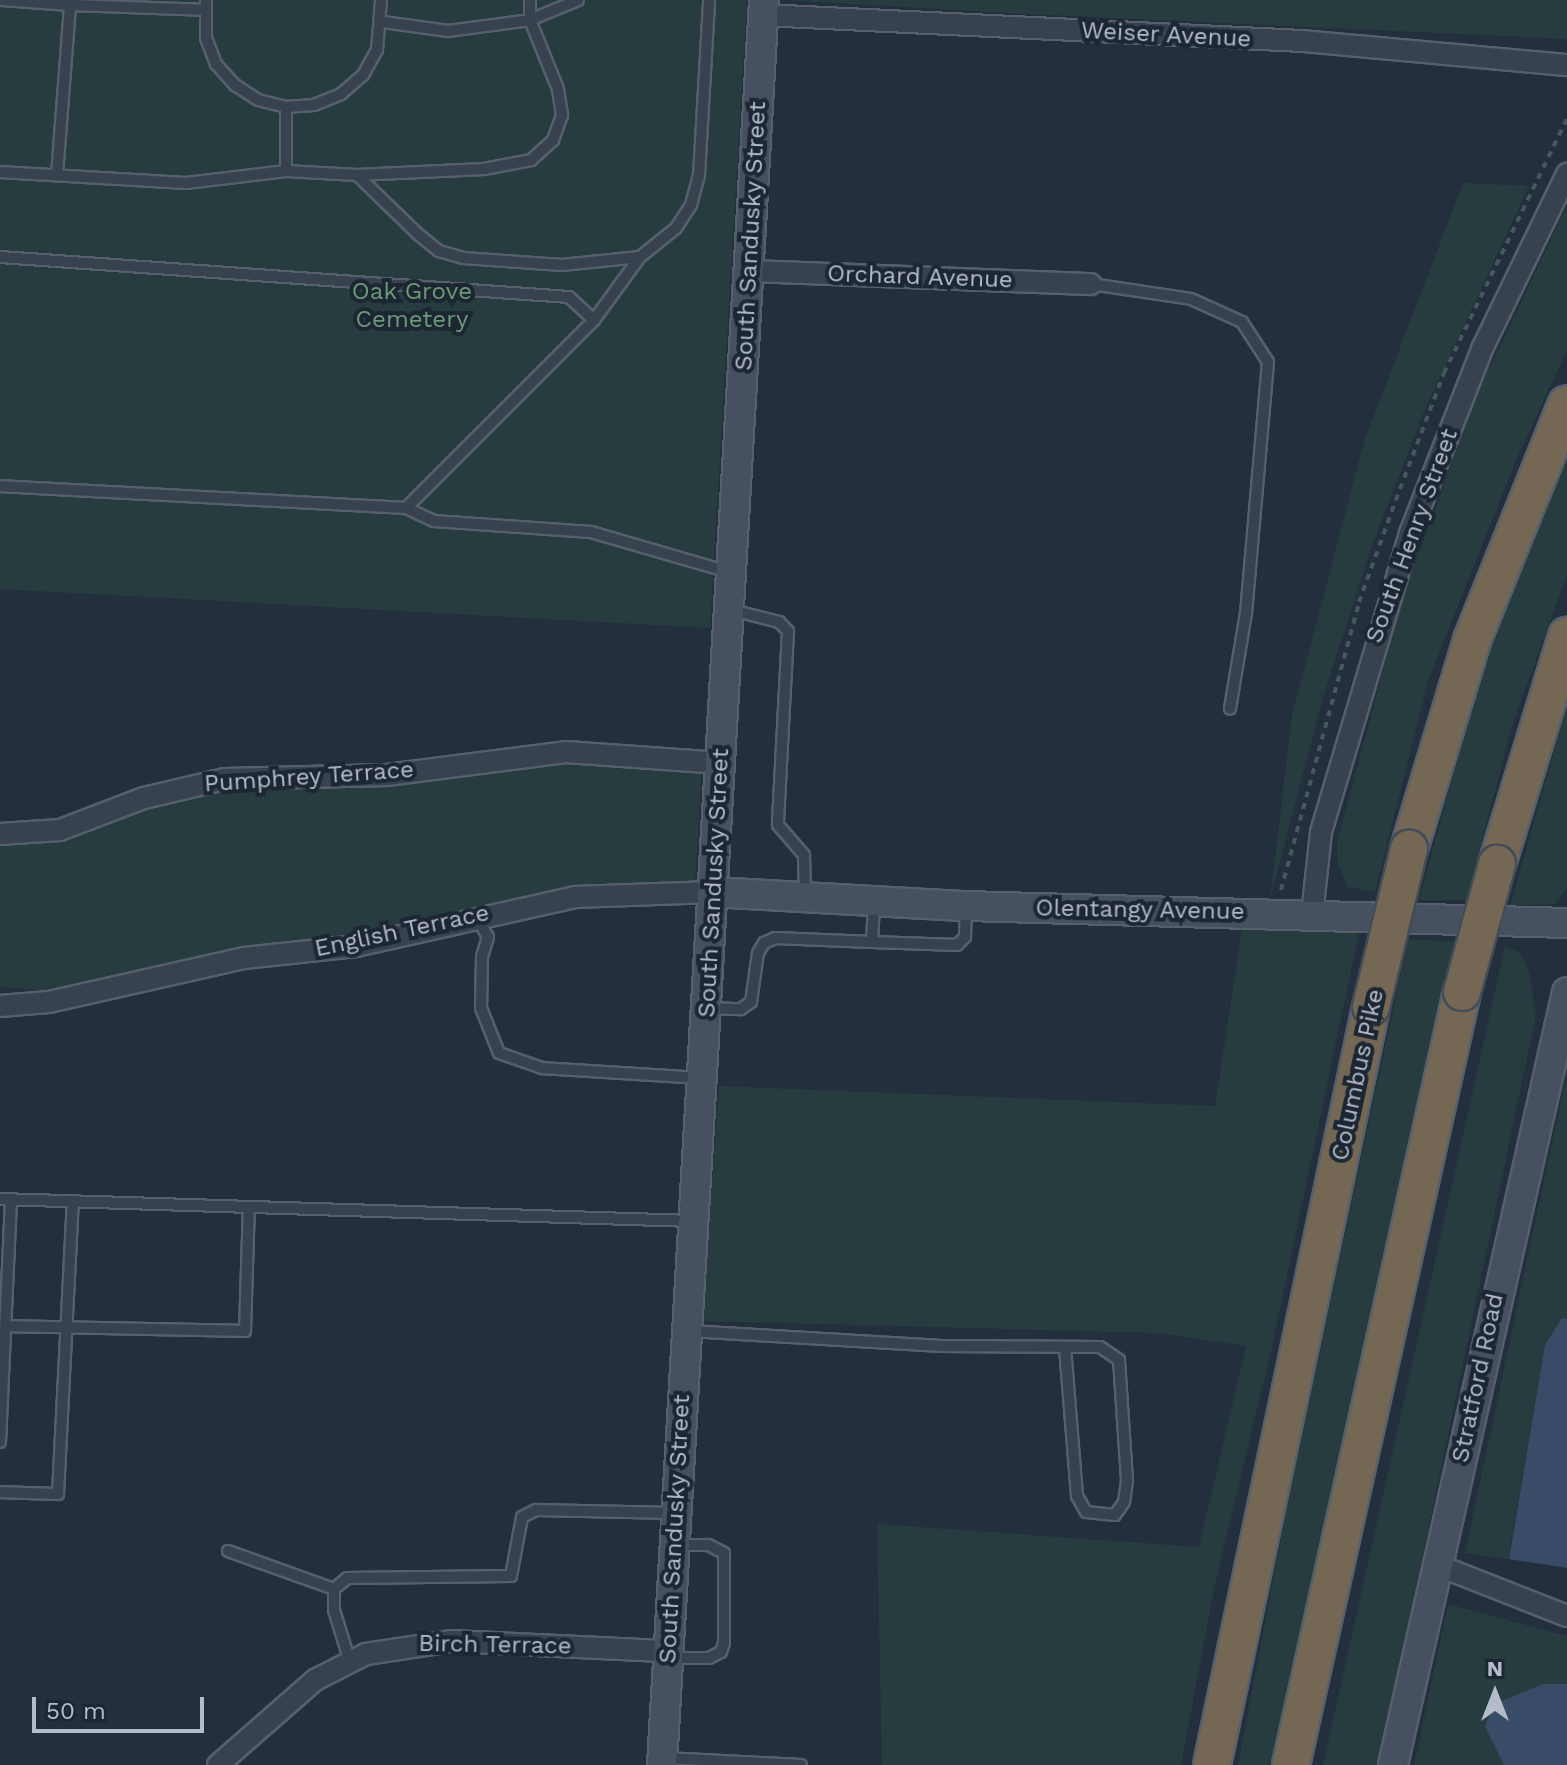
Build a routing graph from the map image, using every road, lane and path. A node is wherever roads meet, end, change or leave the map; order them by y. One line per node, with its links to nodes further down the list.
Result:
1 (2, 0): 6 (lane)
2 (381, 0): 10 (lane)
3 (530, 0): 9 (lane)
4 (578, 0): 9 (lane)
5 (709, 0): 19 (lane)
6 (70, 2): 7 (lane); 16 (lane)
7 (205, 5): 12 (lane)
8 (764, 7): 11 (street, Weiser Avenue); 20 (street, South Sandusky Street)
9 (530, 20): 10 (lane); 17 (lane)
10 (383, 22): 12 (lane)
11 (1567, 65)
12 (286, 107): 13 (lane)
13 (286, 171): 16 (lane); 17 (lane)
14 (0, 172): 16 (lane)
15 (1567, 174): 36 (street, South Henry Street)
16 (57, 175)
17 (357, 175): 19 (lane)
18 (0, 257): 22 (lane)
19 (640, 257): 22 (lane)
20 (749, 271): 21 (street, Orchard Avenue); 26 (street, South Sandusky Street)
21 (1091, 284): 29 (lane)
22 (594, 320): 25 (lane)
23 (1567, 404): 65 (highway, Columbus Pike, bridge)
24 (0, 486): 25 (lane)
25 (406, 508): 26 (lane)
26 (732, 573): 27 (street, South Sandusky Street)
27 (730, 610): 30 (street, South Sandusky Street); 33 (lane)
28 (1567, 636): 66 (highway, bridge)
29 (1230, 709)
30 (721, 763): 31 (street, Pumphrey Terrace); 32 (street, South Sandusky Street)
31 (0, 834)
32 (713, 892): 33 (street, Olentangy Avenue); 37 (street, English Terrace); 42 (street, South Sandusky Street)
33 (805, 899): 34 (street, Olentangy Avenue)
34 (874, 902): 35 (street, Olentangy Avenue); 39 (lane)
35 (966, 906): 36 (street, Olentangy Avenue); 39 (lane)
36 (1312, 915): 38 (street, Olentangy Avenue)
37 (475, 917): 41 (street, English Terrace); 43 (lane)
38 (1567, 923)
39 (872, 942): 42 (lane)
40 (1567, 992): 57 (street, Stratford Road)
41 (0, 1006)
42 (706, 1008): 43 (street, South Sandusky Street)
43 (702, 1078): 47 (street, South Sandusky Street)
44 (6, 1199): 45 (lane); 48 (lane)
45 (73, 1202): 46 (lane); 49 (lane)
46 (249, 1207): 47 (lane); 49 (lane)
47 (693, 1221): 50 (street, South Sandusky Street)
48 (6, 1326): 49 (lane); 52 (lane)
49 (69, 1327): 53 (lane)
50 (687, 1331): 51 (lane); 54 (street, South Sandusky Street)
51 (1065, 1347): 51 (lane)
52 (0, 1442)
53 (0, 1492)
54 (676, 1513): 55 (street, South Sandusky Street); 58 (lane)
55 (674, 1545): 60 (street, South Sandusky Street); 60 (lane)
56 (228, 1551): 58 (lane)
57 (1437, 1565): 59 (street); 67 (street, Stratford Road)
58 (334, 1589): 61 (lane)
59 (1567, 1616)
60 (668, 1655): 61 (street, Birch Terrace); 62 (street, South Sandusky Street)
61 (350, 1662): 63 (street, Birch Terrace)
62 (662, 1762): 64 (lane)
63 (218, 1765)
64 (801, 1765)
65 (1212, 1765)
66 (1291, 1765)
67 (1393, 1765)

